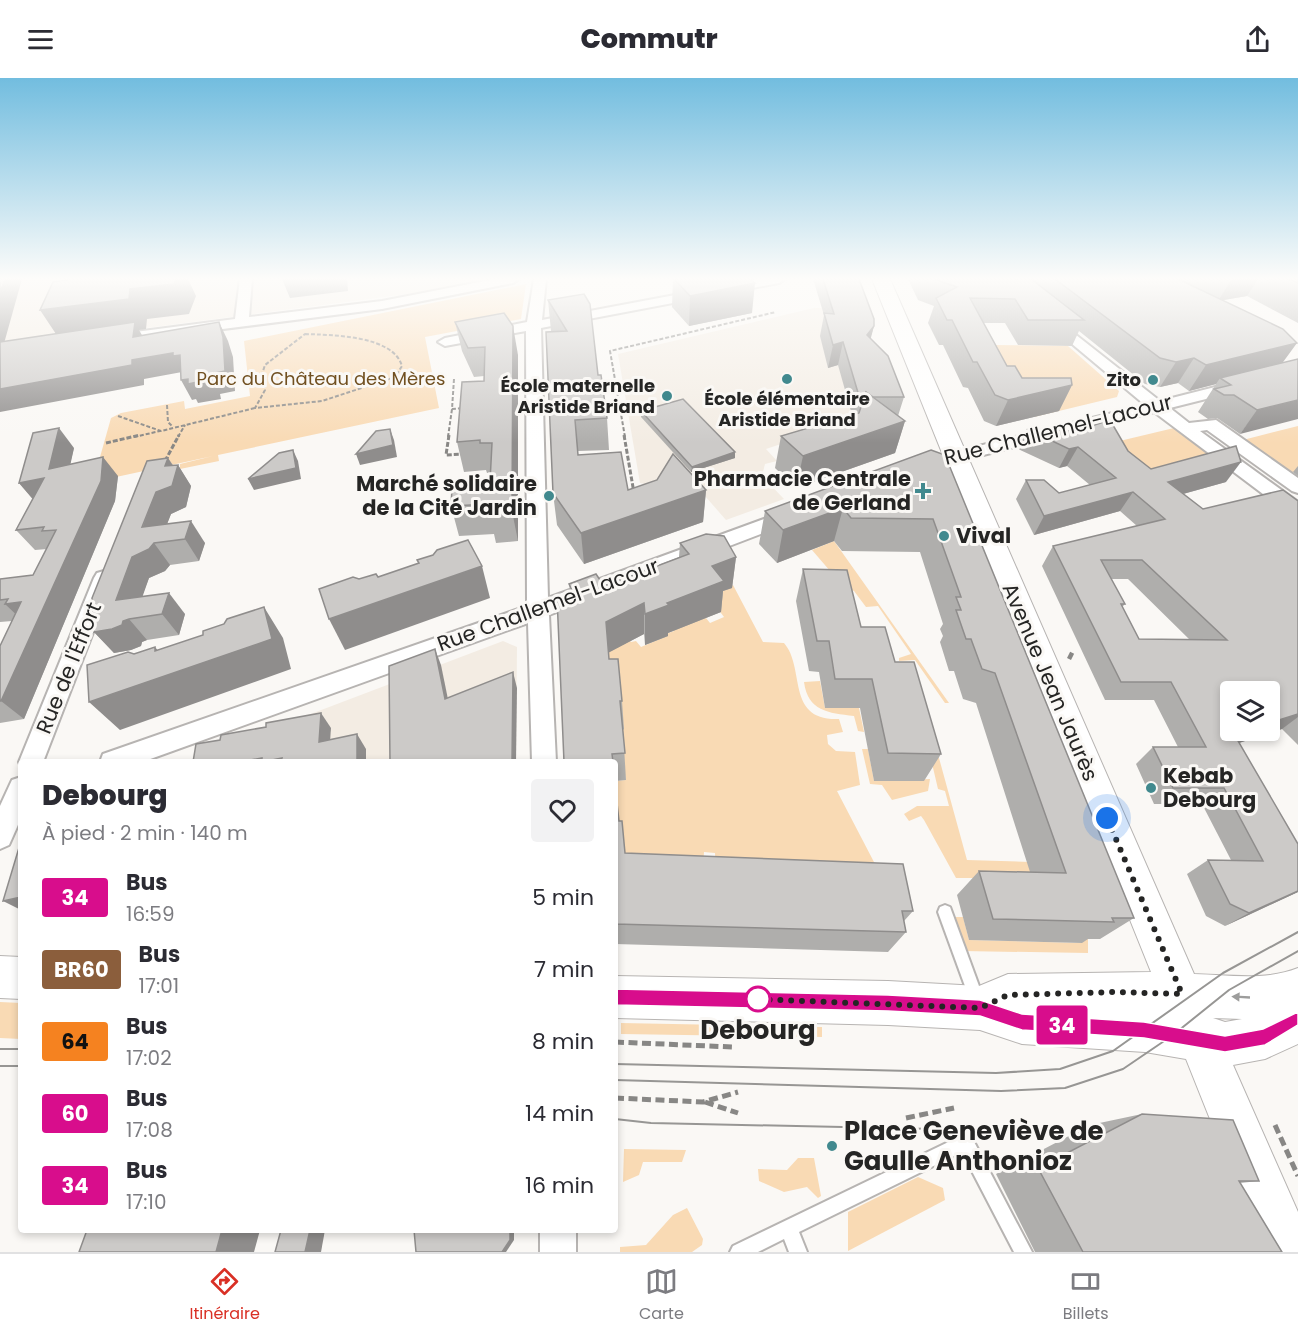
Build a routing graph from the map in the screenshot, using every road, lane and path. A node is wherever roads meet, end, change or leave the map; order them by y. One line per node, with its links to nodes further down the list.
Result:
1 (150, 334): 7 (street)
2 (490, 334): 8 (street)
3 (533, 334): 40 (street)
4 (676, 334): 11 (path)
5 (904, 334): 29 (main road, Avenue Jean Jaurès)
6 (1069, 334): 16 (street)
7 (102, 340)
8 (445, 342)
9 (1298, 371): 16 (street, Rue Challemel-Lacour)
10 (454, 379): 13 (path)
11 (617, 392): 12 (path); 30 (path)
12 (606, 393)
13 (453, 394): 14 (path); 19 (path)
14 (462, 394)
15 (167, 405): 22 (path)
16 (1155, 405): 23 (street); 29 (street, Rue Challemel-Lacour)
17 (255, 408): 17 (path); 21 (path)
18 (473, 408): 19 (path)
19 (452, 409): 25 (path)
20 (118, 416): 24 (path)
21 (185, 425): 22 (path); 32 (path)
22 (174, 428): 24 (path)
23 (1187, 428): 34 (street); 35 (street)
24 (161, 431): 27 (path)
25 (448, 440): 26 (path); 28 (path)
26 (456, 440)
27 (106, 443)
28 (466, 454)
29 (956, 456): 33 (street, Rue Challemel-Lacour); 52 (main road, Avenue Jean Jaurès)
30 (629, 463): 31 (path); 36 (path)
31 (618, 464)
32 (162, 467)
33 (916, 469)
34 (1294, 484): 35 (street)
35 (1268, 489): 38 (street)
36 (635, 497)
37 (806, 510): 40 (street, Rue Challemel-Lacour)
38 (1298, 512)
39 (110, 562): 43 (street, Rue de l'Effort)
40 (539, 609): 44 (street, Rue Challemel-Lacour); 45 (street)
41 (1073, 651): 42 (path)
42 (1068, 661)
43 (33, 759)
44 (120, 759)
45 (544, 759)
46 (15, 795): 47 (street)
47 (0, 836)
48 (945, 912): 54 (lane)
49 (0, 977): 50 (main road)
50 (18, 978)
51 (1298, 989): 52 (main road, one-way to 52)
52 (1182, 994): 54 (main road); 56 (main road, Avenue Jean Jaurès)
53 (618, 997): 54 (main road)
54 (980, 1008): 56 (main road)
55 (1298, 1020): 56 (main road)
56 (1200, 1040): 73 (main road, Avenue Jean Jaurès)
57 (618, 1042): 58 (path)
58 (732, 1047)
59 (738, 1092): 61 (path)
60 (618, 1098): 61 (path)
61 (704, 1102): 63 (path)
62 (954, 1108): 64 (path)
63 (738, 1113)
64 (906, 1118)
65 (1275, 1125): 66 (path)
66 (1298, 1176)
67 (789, 1228): 70 (lane); 71 (lane); 72 (lane)
68 (558, 1233): 69 (street)
69 (558, 1252)
70 (739, 1252)
71 (798, 1252)
72 (1023, 1252)
73 (1289, 1252)

